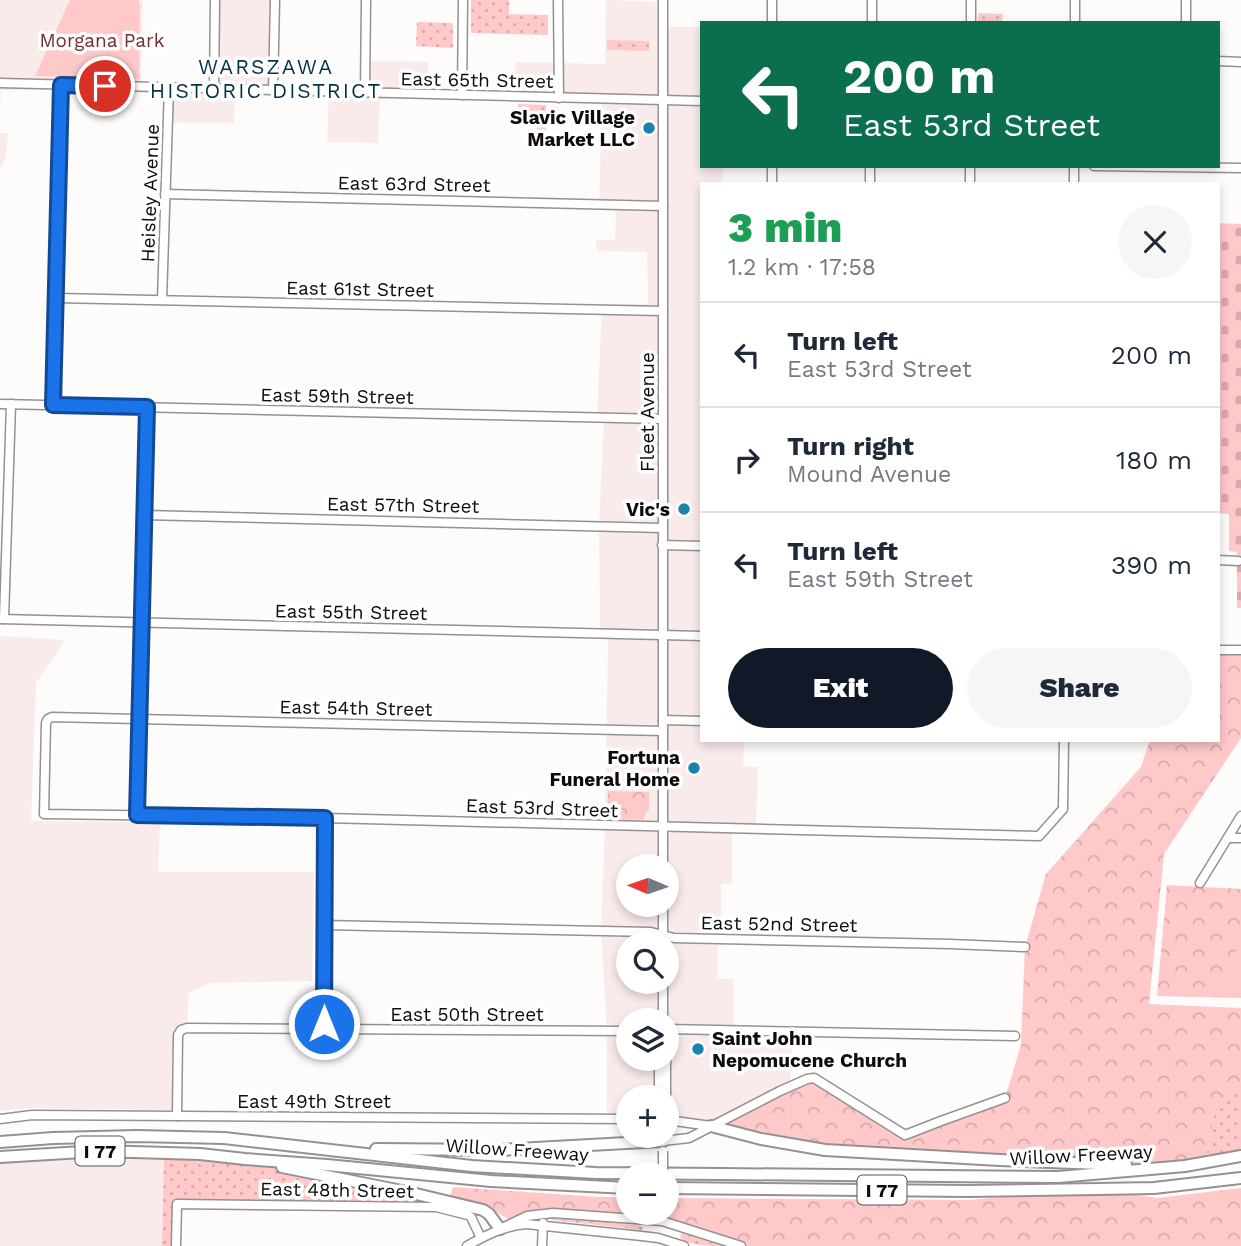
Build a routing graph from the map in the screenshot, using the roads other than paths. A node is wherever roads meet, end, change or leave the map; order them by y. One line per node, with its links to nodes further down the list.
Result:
1 (215, 0): 22 (street)
2 (275, 0): 23 (street)
3 (366, 0): 24 (street)
4 (463, 0): 25 (street)
5 (558, 0): 26 (street)
6 (663, 0): 27 (street, Fleet Avenue)
7 (772, 0): 12 (street)
8 (872, 0): 13 (street)
9 (971, 0): 14 (street)
10 (1075, 0): 15 (street)
11 (1186, 0): 16 (street)
12 (772, 21)
13 (872, 21)
14 (971, 21)
15 (1075, 21)
16 (1186, 21)
17 (1220, 61): 18 (street)
18 (1241, 62)
19 (0, 83): 20 (street, East 65th Street)
20 (61, 85): 21 (street, East 65th Street); 33 (street)
21 (169, 88): 22 (street, East 65th Street); 31 (street, Heisley Avenue)
22 (214, 89): 23 (street, East 65th Street)
23 (273, 91): 24 (street, East 65th Street)
24 (365, 93): 25 (street, East 65th Street)
25 (462, 95): 26 (street, East 65th Street)
26 (559, 97): 27 (street, East 65th Street)
27 (663, 100): 28 (street, East 65th Street); 32 (street, Fleet Avenue)
28 (700, 102)
29 (1220, 168): 30 (street)
30 (1241, 168)
31 (165, 194): 32 (street, East 63rd Street); 34 (street, Heisley Avenue)
32 (663, 206): 35 (street, Fleet Avenue)
33 (57, 298): 34 (street, East 61st Street); 38 (street)
34 (162, 300): 35 (street, East 61st Street)
35 (663, 311): 40 (street, Fleet Avenue)
36 (0, 404): 37 (street, East 59th Street)
37 (11, 404): 38 (street, East 59th Street); 47 (street)
38 (53, 405): 39 (street, East 59th Street)
39 (147, 407): 40 (street, East 59th Street); 41 (street)
40 (663, 419): 42 (street, Fleet Avenue)
41 (144, 514): 42 (street, East 57th Street); 48 (street)
42 (662, 528): 43 (street, Fleet Avenue)
43 (662, 545): 44 (street); 49 (street, Fleet Avenue)
44 (700, 547)
45 (1220, 561): 46 (street)
46 (1238, 561)
47 (2, 619): 48 (street, East 55th Street)
48 (141, 622): 49 (street, East 55th Street); 53 (street)
49 (663, 635): 50 (street, East 55th Street); 54 (street, Fleet Avenue)
50 (700, 636)
51 (1220, 650): 52 (street)
52 (1241, 650)
53 (139, 719): 56 (street, East 54th Street); 58 (street, East 54th Street); 59 (street)
54 (663, 720): 55 (street); 56 (street, Fleet Avenue)
55 (700, 721)
56 (663, 731): 62 (street, Fleet Avenue)
57 (1064, 742): 62 (street, East 53rd Street)
58 (44, 814): 59 (street, East 53rd Street)
59 (137, 815): 61 (street, East 53rd Street)
60 (1241, 816): 63 (street)
61 (325, 818): 62 (street, East 53rd Street); 67 (street)
62 (663, 828): 65 (street, Fleet Avenue)
63 (1228, 838): 64 (street); 66 (street)
64 (1241, 838)
65 (663, 854)
66 (1200, 883)
67 (324, 925): 68 (street, East 52nd Street); 72 (street)
68 (628, 931)
69 (679, 938): 70 (street, East 52nd Street)
70 (1025, 947)
71 (679, 1028): 74 (street)
72 (324, 1029): 73 (street, East 50th Street); 76 (street, East 50th Street)
73 (616, 1031)
74 (1015, 1036)
75 (1005, 1098): 80 (street)
76 (177, 1116): 77 (street, East 49th Street); 78 (street, East 49th Street)
77 (0, 1119)
78 (616, 1119)
79 (679, 1122): 80 (street)
80 (711, 1126): 81 (street); 88 (highway)
81 (679, 1138)
82 (0, 1142): 84 (highway, Willow Freeway / I 77)
83 (616, 1144): 84 (highway)
84 (319, 1149): 88 (highway, Willow Freeway / I 77)
85 (1241, 1156): 88 (highway, Willow Freeway / I 77)
86 (0, 1157): 87 (highway, Willow Freeway / I 77)
87 (245, 1159): 90 (highway, Willow Freeway / I 77); 97 (highway)
88 (1185, 1166)
89 (1241, 1178): 91 (highway, Willow Freeway / I 77)
90 (616, 1188)
91 (679, 1188)
92 (544, 1213): 93 (street); 96 (street); 97 (street)
93 (616, 1215)
94 (679, 1223): 104 (street)
95 (661, 1225): 99 (street)
96 (542, 1226): 97 (street); 99 (street); 102 (street)
97 (500, 1229): 98 (street)
98 (481, 1238): 100 (street, East 48th Street); 101 (street)
99 (658, 1238): 103 (street)
100 (176, 1246)
101 (467, 1246)
102 (542, 1246)
103 (684, 1246)
104 (741, 1246)

